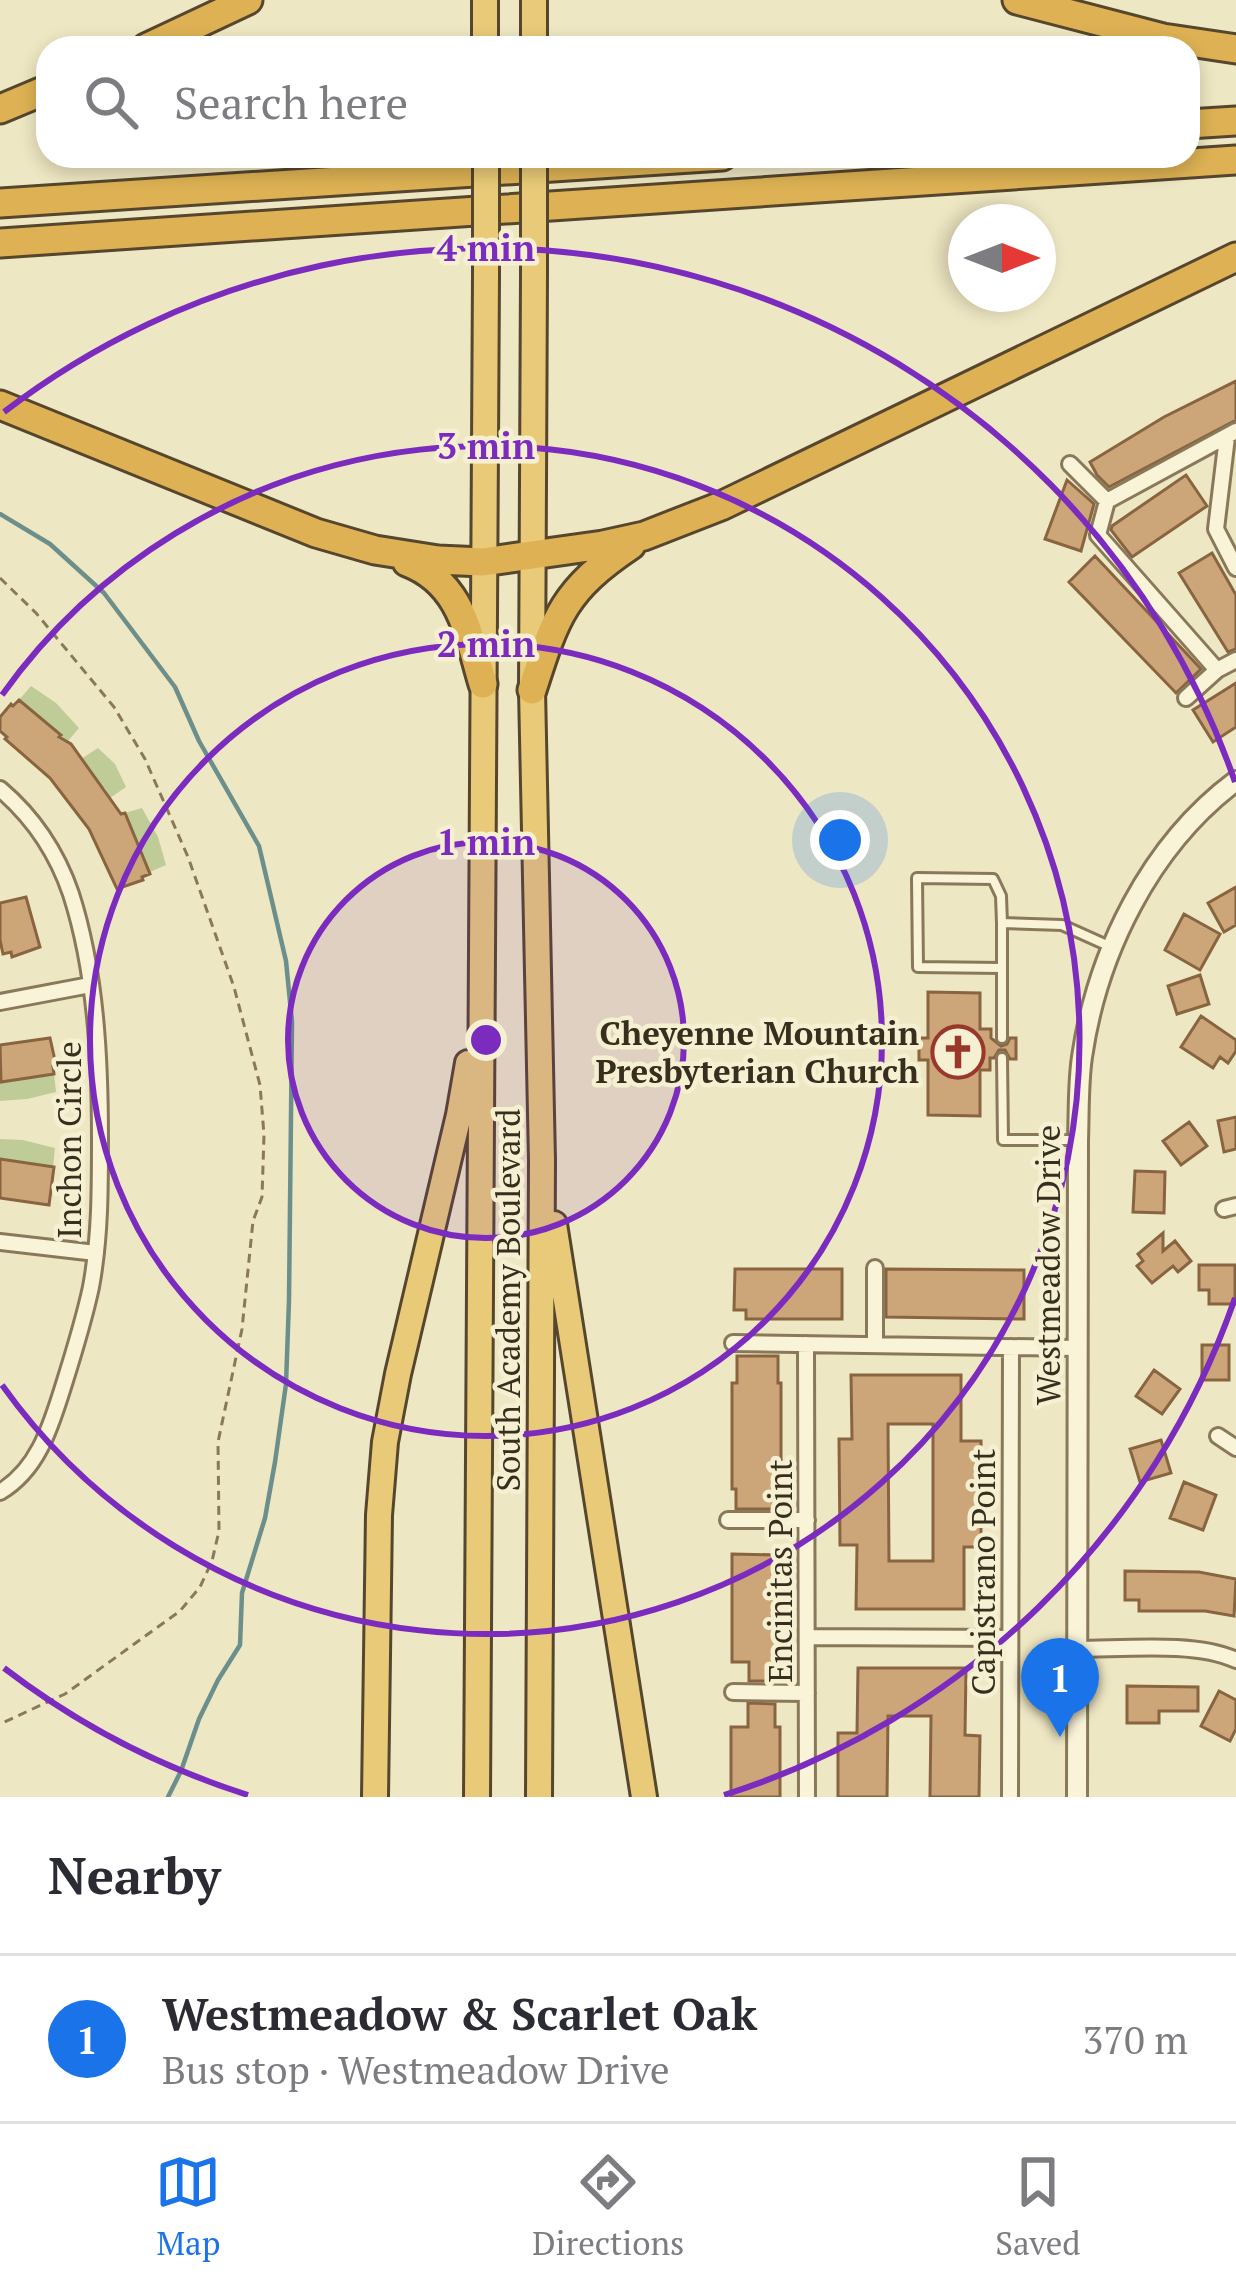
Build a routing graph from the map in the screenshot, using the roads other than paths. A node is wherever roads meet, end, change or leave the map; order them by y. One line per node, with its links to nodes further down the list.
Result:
1 (248, 0): 5 (highway)
2 (485, 0): 6 (highway)
3 (534, 0): 7 (highway)
4 (1017, 0): 8 (highway)
5 (172, 36)
6 (485, 36)
7 (534, 36)
8 (1155, 36)
9 (1200, 44): 10 (highway)
10 (1236, 50)
11 (36, 94): 12 (highway)
12 (0, 109)
13 (1236, 121): 14 (highway)
14 (1200, 123)
15 (1236, 160): 16 (highway)
16 (1200, 162)
17 (486, 168): 31 (highway, South Academy Boulevard, bridge)
18 (534, 168): 30 (highway, South Academy Boulevard, bridge)
19 (538, 168): 21 (highway)
20 (1117, 168): 22 (highway)
21 (0, 203)
22 (0, 243)
23 (1236, 257): 28 (highway)
24 (0, 405): 29 (highway)
25 (1232, 434): 27 (street); 32 (street)
26 (1070, 464): 27 (street)
27 (1107, 501): 34 (street)
28 (644, 536): 30 (highway); 36 (highway)
29 (375, 550): 31 (highway); 35 (highway)
30 (531, 556): 31 (highway); 36 (highway, South Academy Boulevard)
31 (484, 562): 35 (highway, South Academy Boulevard)
32 (1236, 568)
33 (1236, 660): 34 (street)
34 (1217, 670): 37 (street)
35 (483, 684): 42 (highway, South Academy Boulevard)
36 (532, 690): 49 (highway, South Academy Boulevard)
37 (1186, 698)
38 (1236, 781): 41 (street, Westmeadow Drive)
39 (0, 789): 44 (street, Inchon Circle)
40 (1002, 923): 41 (lane); 43 (lane); 43 (lane)
41 (1112, 947): 48 (street, Westmeadow Drive)
42 (480, 959): 69 (highway); 70 (highway, South Academy Boulevard)
43 (1002, 968): 46 (lane)
44 (90, 986): 45 (street); 51 (street, Inchon Circle)
45 (0, 1002)
46 (1002, 1038)
47 (1002, 1058): 48 (lane)
48 (1078, 1140): 57 (street, Westmeadow Drive)
49 (542, 1160): 71 (highway, South Academy Boulevard); 72 (highway)
50 (0, 1241): 51 (street)
51 (96, 1253): 60 (street, Inchon Circle)
52 (875, 1268): 55 (street)
53 (733, 1343): 54 (street)
54 (806, 1344): 55 (street); 62 (street, Encinitas Point)
55 (875, 1345): 56 (street)
56 (1011, 1347): 57 (street); 64 (street, Capistrano Point)
57 (1078, 1348): 65 (street, Westmeadow Drive)
58 (1218, 1436): 59 (street)
59 (1236, 1448)
60 (0, 1492)
61 (728, 1520): 62 (street)
62 (807, 1520): 63 (street, Encinitas Point)
63 (807, 1637): 64 (street); 68 (street, Encinitas Point)
64 (1009, 1638): 74 (street, Capistrano Point)
65 (1077, 1649): 66 (street); 75 (street, Westmeadow Drive)
66 (1236, 1660)
67 (733, 1692): 68 (street)
68 (807, 1693): 73 (street, Encinitas Point)
69 (375, 1797)
70 (477, 1797)
71 (539, 1797)
72 (644, 1797)
73 (807, 1797)
74 (1010, 1797)
75 (1077, 1797)

